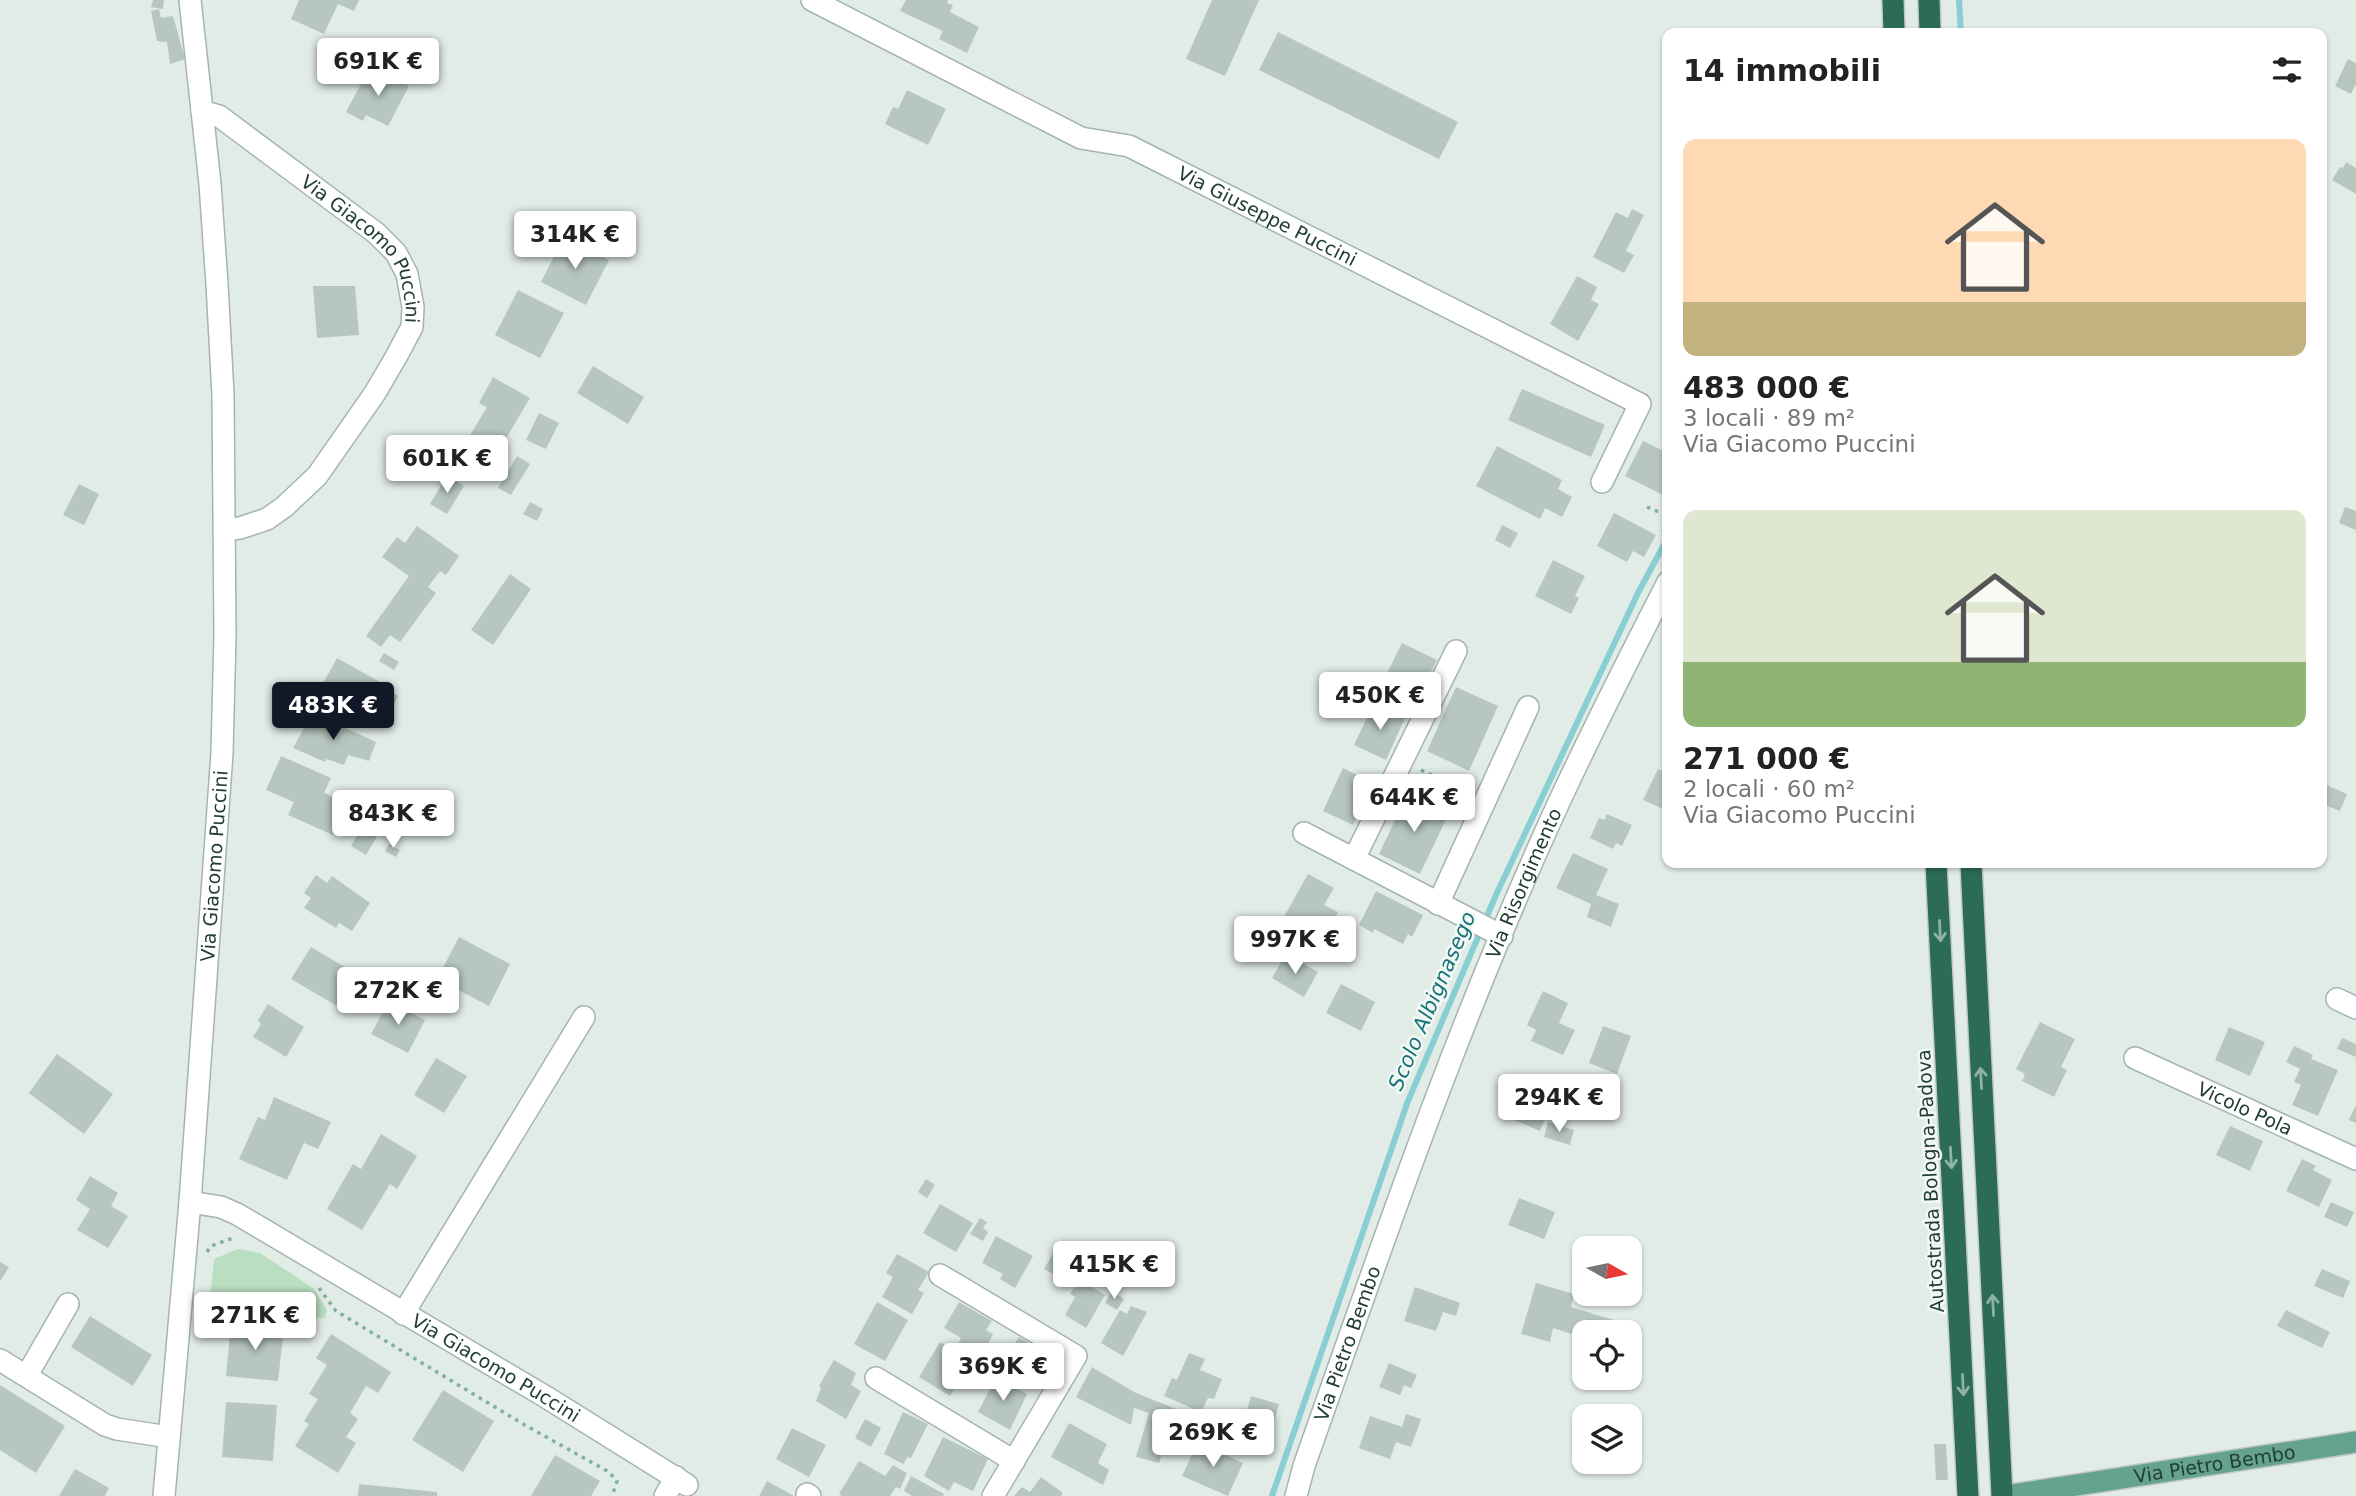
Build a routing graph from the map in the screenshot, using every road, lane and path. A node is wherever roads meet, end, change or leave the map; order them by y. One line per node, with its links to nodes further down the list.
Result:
1 (190, 0): 7 (street, Via Giacomo Puccini)
2 (812, 0): 8 (street, Via Giuseppe Puccini)
3 (1893, 0): 5 (highway)
4 (1929, 0): 6 (highway)
5 (1895, 28)
6 (1930, 28)
7 (202, 111): 11 (street, Via Giacomo Puccini); 11 (street, Via Giacomo Puccini)
8 (1602, 482)
9 (1647, 507): 10 (path)
10 (1662, 516)
11 (225, 530): 27 (street, Via Giacomo Puccini)
12 (1662, 594): 22 (street, Via Risorgimento)
13 (1456, 651): 15 (street)
14 (1528, 707): 16 (street)
15 (1403, 761): 16 (path); 18 (street)
16 (1485, 801): 21 (street)
17 (1304, 833): 18 (street)
18 (1354, 859): 21 (street)
19 (1936, 868): 45 (highway, Autostrada Bologna-Padova, one-way to 45)
20 (1971, 868): 46 (highway, one-way to 20)
21 (1438, 904): 22 (street)
22 (1489, 931): 26 (street, Via Risorgimento)
23 (584, 1017): 33 (street)
24 (2135, 1058): 25 (street, Vicolo Pola)
25 (2356, 1159)
26 (1401, 1191): 44 (street, Via Pietro Bembo)
27 (190, 1202): 33 (street, Via Giacomo Puccini); 37 (street, Via Giacomo Puccini)
28 (240, 1237): 29 (path)
29 (201, 1259)
30 (940, 1275): 39 (street)
31 (316, 1284): 41 (path)
32 (68, 1304): 35 (street)
33 (403, 1314): 42 (street, Via Giacomo Puccini)
34 (0, 1360): 35 (street)
35 (27, 1376): 37 (street)
36 (876, 1378): 39 (street)
37 (169, 1437): 40 (street, Via Giacomo Puccini)
38 (2356, 1442): 46 (main road, Via Pietro Bembo)
39 (1014, 1461): 43 (street)
40 (163, 1496)
41 (612, 1496)
42 (665, 1496)
43 (993, 1496)
44 (1296, 1496)
45 (1968, 1496)
46 (2003, 1496)

